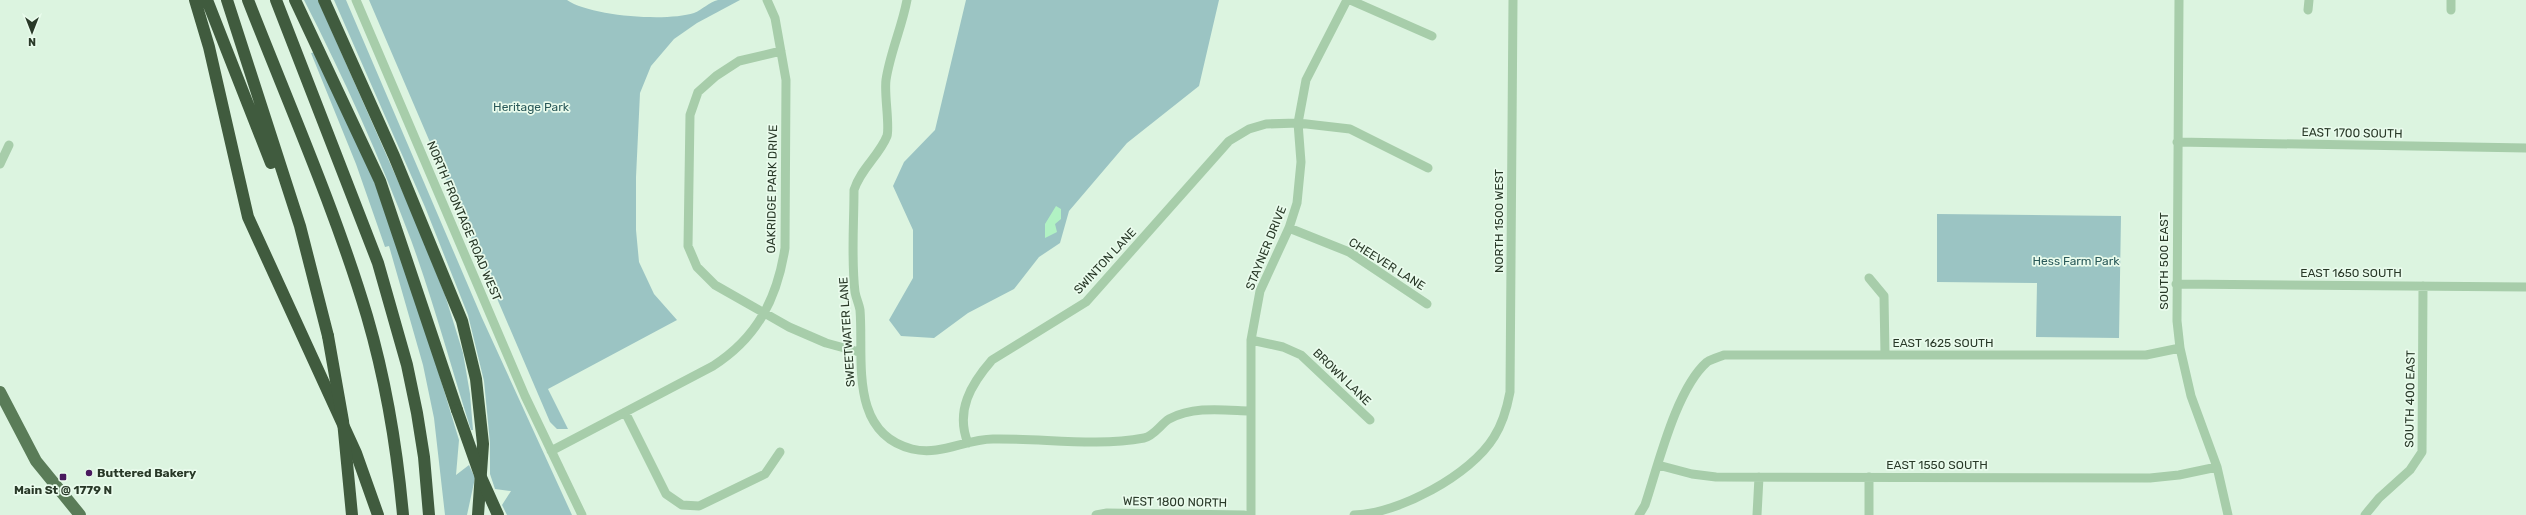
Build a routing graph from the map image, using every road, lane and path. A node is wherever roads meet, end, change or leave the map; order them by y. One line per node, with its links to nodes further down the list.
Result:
1 (195, 0): 53 (highway)
2 (207, 0): 28 (highway)
3 (227, 0): 28 (highway)
4 (248, 0): 54 (highway)
5 (276, 0): 55 (highway)
6 (295, 0): 57 (highway, bridge)
7 (324, 0): 56 (highway)
8 (356, 0): 44 (street, NORTH FRONTAGE ROAD WEST)
9 (767, 0): 20 (street, OAKRIDGE PARK DRIVE)
10 (908, 0): 37 (street, SWEETWATER LANE)
11 (1347, 0): 21 (street, STAYNER DRIVE)
12 (1350, 0): 19 (street)
13 (1513, 0): 50 (street, NORTH 1500 WEST)
14 (2179, 0): 22 (street, SOUTH 500 EAST)
15 (2309, 0): 17 (street)
16 (2451, 0): 18 (street)
17 (2308, 10)
18 (2451, 10)
19 (1432, 36)
20 (781, 51): 34 (street, OAKRIDGE PARK DRIVE); 34 (street)
21 (1298, 123): 26 (street, SWINTON LANE); 27 (street, STAYNER DRIVE); 43 (street, SWINTON LANE)
22 (2177, 142): 24 (street, EAST 1700 SOUTH); 30 (street, SOUTH 500 EAST)
23 (9, 145): 25 (street)
24 (2526, 148)
25 (0, 164)
26 (1428, 168)
27 (1289, 228): 33 (street, CHEEVER LANE); 35 (street, STAYNER DRIVE)
28 (303, 244): 52 (highway, bridge)
29 (1869, 278): 38 (street)
30 (2176, 284): 31 (street, EAST 1650 SOUTH); 36 (street, SOUTH 500 EAST)
31 (2423, 286): 32 (street, EAST 1650 SOUTH); 67 (street, SOUTH 400 EAST)
32 (2526, 287)
33 (1427, 304)
34 (765, 312): 37 (street); 41 (street, OAKRIDGE PARK DRIVE)
35 (1250, 340): 40 (street, STAYNER DRIVE); 42 (street, BROWN LANE)
36 (2180, 348): 38 (street, EAST 1625 SOUTH); 47 (street, SOUTH 500 EAST)
37 (860, 352): 43 (street, SWEETWATER LANE)
38 (1885, 354): 46 (street, EAST 1625 SOUTH)
39 (0, 392): 51 (main road)
40 (1250, 411): 43 (street, SWEETWATER LANE); 61 (street, STAYNER DRIVE)
41 (625, 412): 44 (street, OAKRIDGE PARK DRIVE); 45 (street)
42 (1370, 420)
43 (968, 443)
44 (551, 451): 58 (street, NORTH FRONTAGE ROAD WEST)
45 (780, 452)
46 (1658, 465): 48 (street, EAST 1550 SOUTH); 63 (street)
47 (2217, 467): 49 (street, EAST 1550 SOUTH); 66 (street, SOUTH 500 EAST)
48 (1759, 477): 49 (street, EAST 1550 SOUTH); 64 (street)
49 (1869, 477): 65 (street)
50 (1382, 513): 62 (street)
51 (80, 515)
52 (352, 515)
53 (378, 515)
54 (403, 515)
55 (429, 515)
56 (478, 515)
57 (498, 515)
58 (582, 515)
59 (1096, 515): 60 (street, WEST 1800 NORTH)
60 (1244, 515)
61 (1251, 515)
62 (1354, 515)
63 (1639, 515)
64 (1756, 515)
65 (1869, 515)
66 (2228, 515)
67 (2365, 515)

